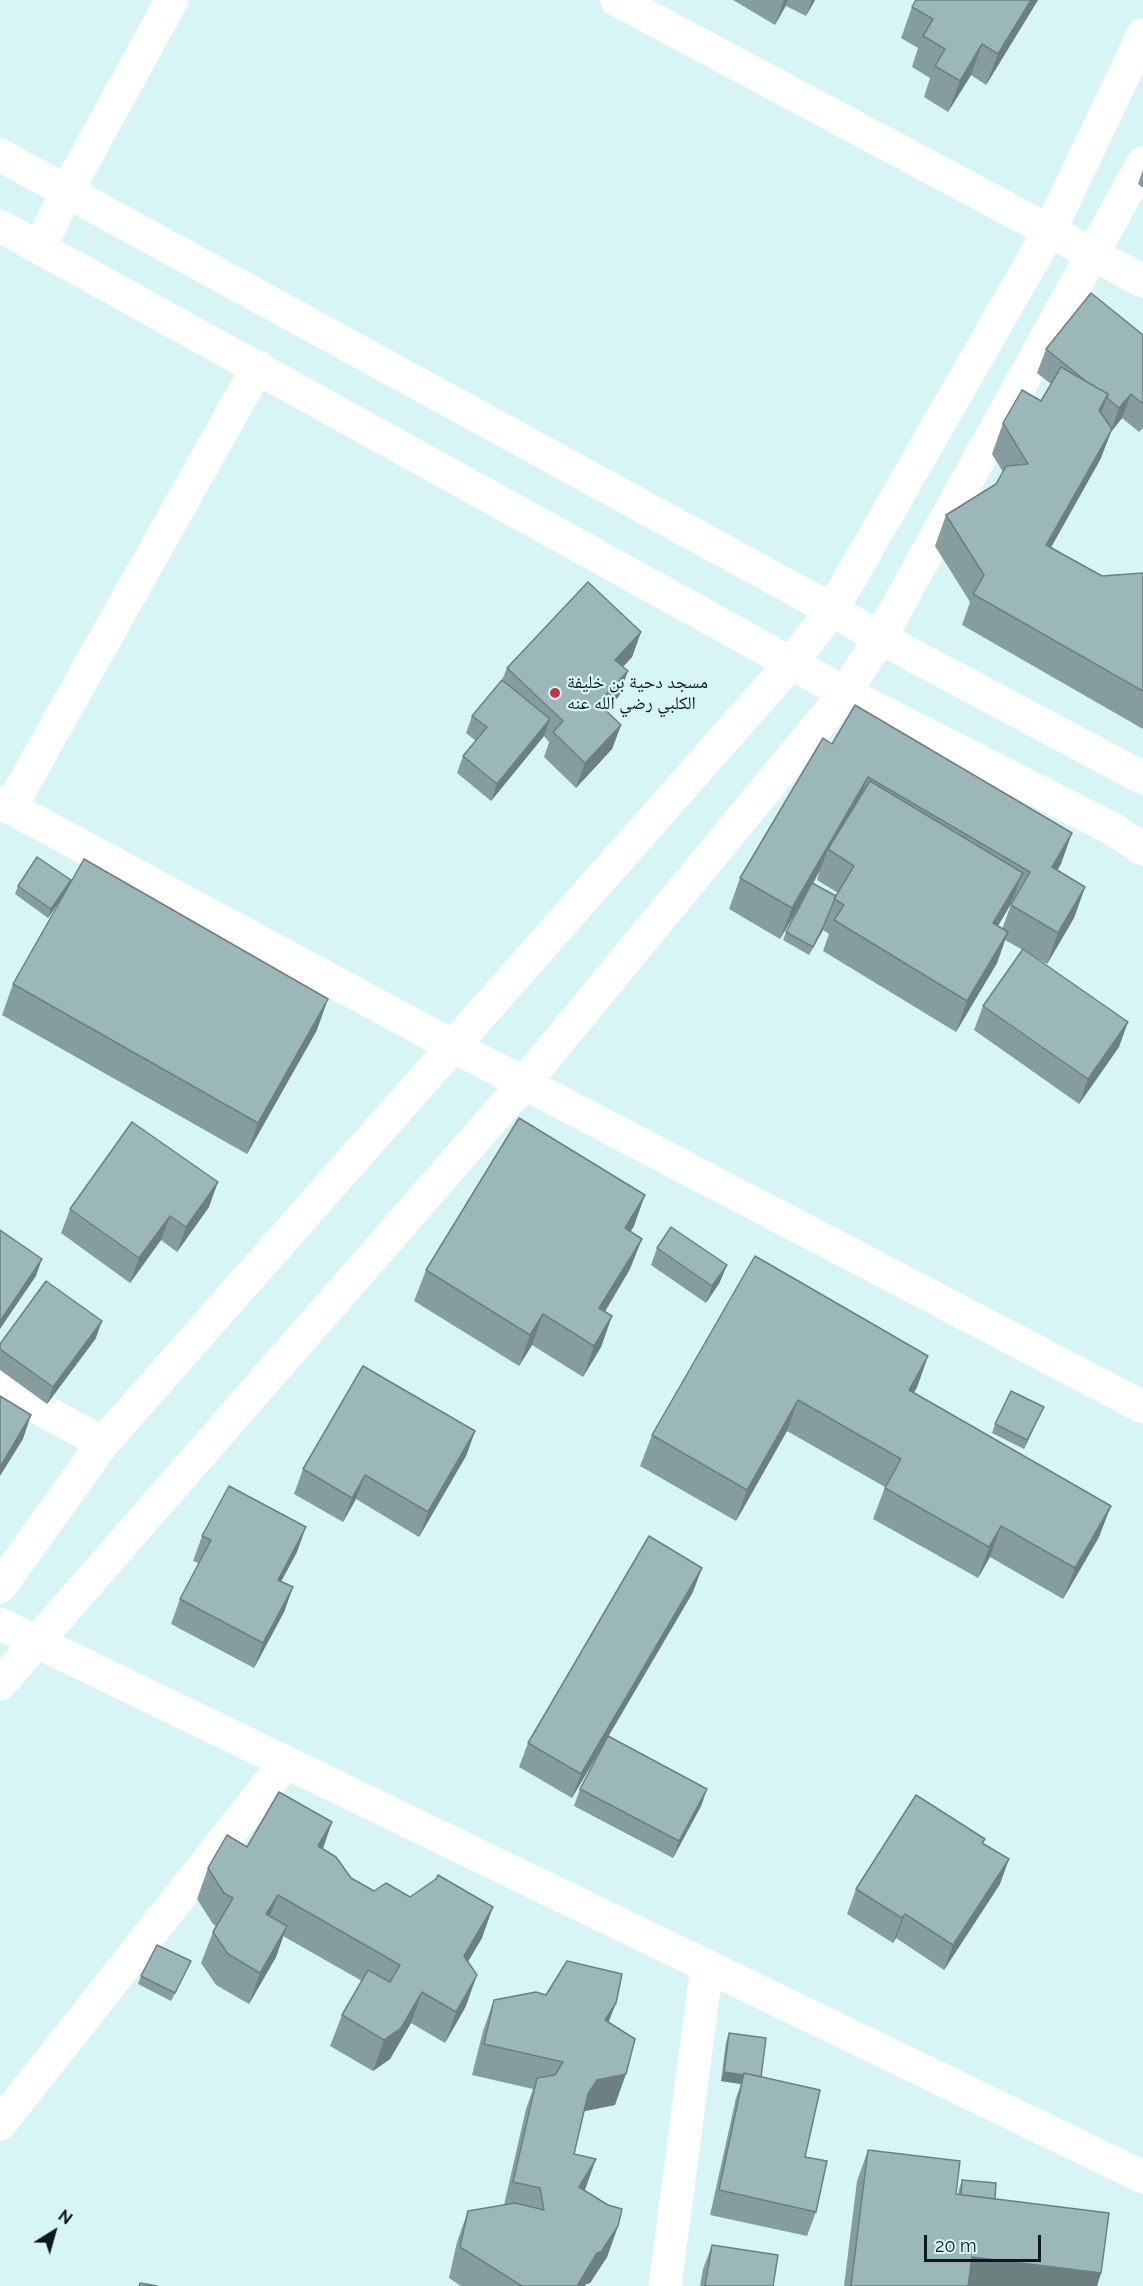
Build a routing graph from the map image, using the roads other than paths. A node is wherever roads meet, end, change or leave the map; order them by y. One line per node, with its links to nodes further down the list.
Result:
1 (172, 0): 6 (street)
2 (617, 0): 8 (street)
3 (1143, 35): 8 (street)
4 (0, 154): 6 (street)
5 (1143, 163): 10 (street)
6 (67, 190): 9 (street); 13 (street)
7 (0, 226): 9 (street)
8 (1049, 232): 10 (street); 13 (street)
9 (40, 247): 12 (street)
10 (1094, 255): 11 (street); 14 (street)
11 (1143, 281)
12 (258, 367): 15 (street); 18 (street)
13 (832, 610): 14 (street); 15 (street)
14 (880, 638): 16 (street); 17 (street)
15 (792, 662): 16 (street); 20 (street)
16 (845, 693): 19 (street); 21 (street)
17 (1143, 778)
18 (5, 805): 20 (street)
19 (1143, 849)
20 (455, 1047): 21 (street); 24 (street)
21 (525, 1082): 23 (street); 27 (street)
22 (0, 1387): 24 (street)
23 (1143, 1407)
24 (103, 1443): 25 (street)
25 (0, 1587)
26 (0, 1624): 27 (street)
27 (36, 1641): 28 (street); 29 (street)
28 (0, 1684)
29 (286, 1762): 30 (street); 31 (street)
30 (707, 1966): 32 (street); 33 (street)
31 (0, 2124)
32 (1143, 2177)
33 (665, 2286)

